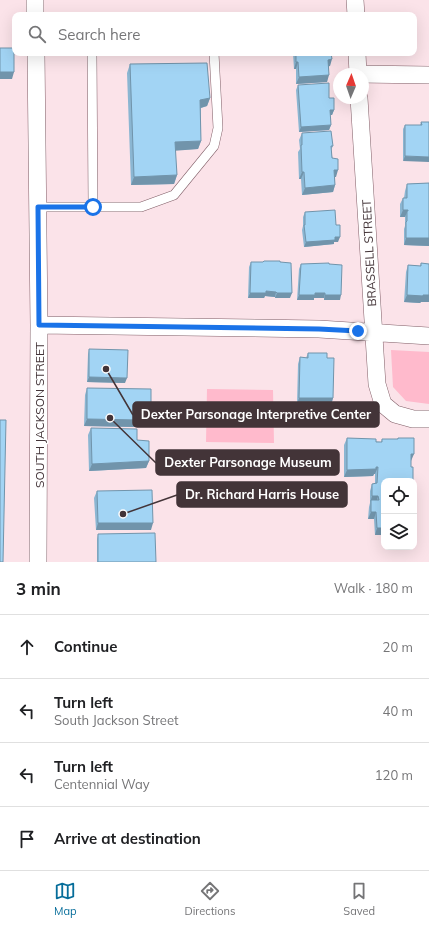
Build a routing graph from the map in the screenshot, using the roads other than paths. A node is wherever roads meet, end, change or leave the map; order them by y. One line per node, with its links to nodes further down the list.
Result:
1 (35, 0): 3 (street)
2 (355, 0): 4 (street)
3 (35, 12)
4 (356, 12)
5 (36, 56): 13 (street, SOUTH JACKSON STREET)
6 (92, 56): 14 (lane)
7 (214, 56): 14 (lane)
8 (357, 56): 9 (street)
9 (358, 68)
10 (369, 74): 11 (street)
11 (429, 75)
12 (359, 104): 16 (street, BRASSELL STREET)
13 (38, 207): 14 (lane); 15 (street, SOUTH JACKSON STREET)
14 (93, 207)
15 (39, 325): 16 (street); 19 (street, SOUTH JACKSON STREET)
16 (374, 332): 17 (street); 18 (street, BRASSELL STREET)
17 (429, 336)
18 (429, 419)
19 (38, 562)

